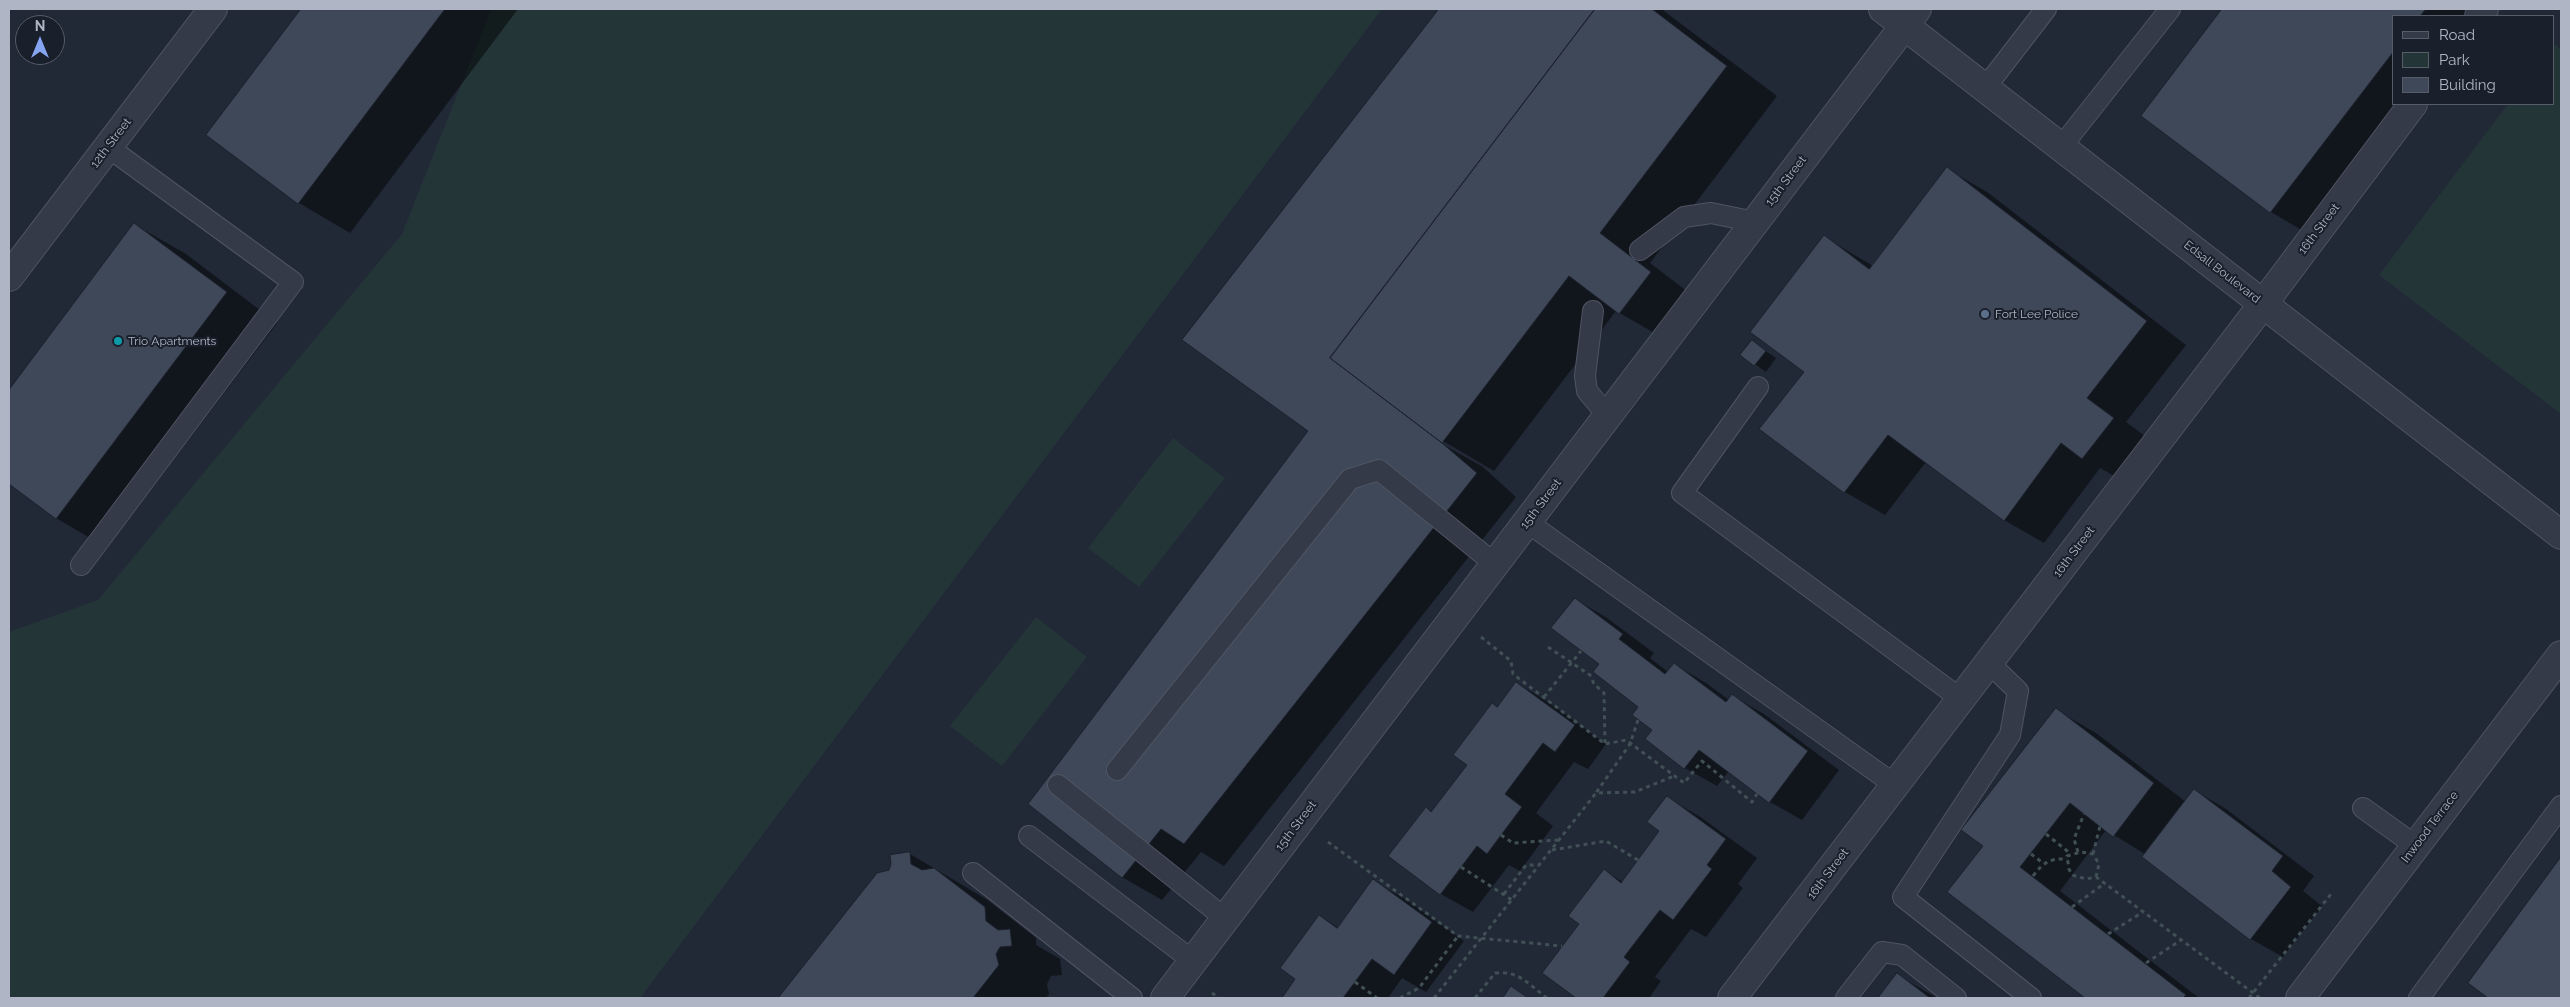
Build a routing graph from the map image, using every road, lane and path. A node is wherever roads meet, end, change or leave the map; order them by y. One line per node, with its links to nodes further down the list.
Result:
1 (213, 9): 8 (street, 12th Street)
2 (1882, 9): 5 (street, Edsall Boulevard)
3 (2046, 9): 6 (lane)
4 (2170, 9): 9 (lane)
5 (1911, 17): 6 (street, Edsall Boulevard); 10 (street, 15th Street)
6 (1985, 88): 9 (street, Edsall Boulevard)
7 (2412, 105): 13 (street, 16th Street)
8 (108, 147): 12 (street, 12th Street); 20 (lane)
9 (2061, 147): 13 (street, Edsall Boulevard)
10 (1755, 222): 11 (lane); 16 (street, 15th Street)
11 (1640, 250)
12 (9, 277)
13 (2263, 304): 18 (street, Edsall Boulevard); 26 (street, 16th Street)
14 (1593, 311): 16 (lane)
15 (1758, 388): 28 (lane)
16 (1608, 416): 17 (street, 15th Street)
17 (1527, 522): 19 (street, 15th Street); 35 (lane)
18 (2561, 535)
19 (1495, 564): 21 (street, 15th Street); 32 (lane)
20 (81, 565)
21 (1454, 617): 27 (path); 42 (street, 15th Street)
22 (1548, 647): 25 (path)
23 (1581, 651): 25 (path)
24 (2561, 656): 47 (street, Inwood Terrace)
25 (1572, 663): 27 (path); 30 (path)
26 (1988, 663): 28 (street, 16th Street); 87 (lane)
27 (1544, 697): 30 (path)
28 (1961, 699): 35 (street, 16th Street)
29 (1638, 720): 31 (path)
30 (1605, 744): 31 (path)
31 (1630, 744): 33 (path); 36 (path)
32 (1117, 770)
33 (1674, 776): 36 (path); 37 (path)
34 (1058, 785): 67 (lane)
35 (1895, 785): 84 (street, 16th Street)
36 (1596, 793): 46 (path)
37 (1757, 794)
38 (2561, 806): 91 (lane)
39 (2363, 808): 47 (lane)
40 (2084, 814): 49 (path)
41 (2100, 826): 52 (path)
42 (1291, 833): 67 (street, 15th Street); 69 (path)
43 (2046, 834): 51 (path)
44 (1501, 835): 46 (path)
45 (1029, 836): 73 (lane)
46 (1559, 840): 48 (path)
47 (2416, 846): 90 (street, Inwood Terrace)
48 (1551, 850): 54 (path); 56 (path)
49 (2078, 852): 51 (path); 52 (path)
50 (2031, 854): 55 (path)
51 (2071, 854): 53 (path)
52 (2093, 854): 60 (path)
53 (2067, 859): 55 (path); 60 (path)
54 (1638, 860)
55 (2043, 863): 59 (path)
56 (1540, 865): 62 (path); 64 (path)
57 (1461, 867): 62 (path)
58 (973, 873): 77 (lane)
59 (2033, 876)
60 (2096, 877): 61 (path)
61 (2105, 883): 65 (path); 66 (path)
62 (1504, 894): 64 (path)
63 (2331, 894): 76 (path)
64 (1512, 900): 70 (path)
65 (2072, 907)
66 (2143, 912): 68 (path); 71 (path)
67 (1226, 919): 73 (street, 15th Street)
68 (2108, 934)
69 (1458, 936): 70 (path); 80 (path)
70 (1481, 939): 72 (path); 81 (path)
71 (2181, 940): 74 (path); 76 (path)
72 (1562, 946)
73 (1193, 961): 78 (street, 15th Street)
74 (2146, 963)
75 (1355, 982): 79 (path)
76 (2252, 994): 88 (path); 89 (path)
77 (1132, 998)
78 (1165, 998)
79 (1377, 998)
80 (1400, 998)
81 (1434, 998)
82 (1475, 998): 83 (path)
83 (1547, 998)
84 (1732, 998)
85 (1846, 998): 86 (lane)
86 (1956, 998)
87 (2031, 998)
88 (2249, 998)
89 (2260, 998)
90 (2300, 998)
91 (2419, 998)

